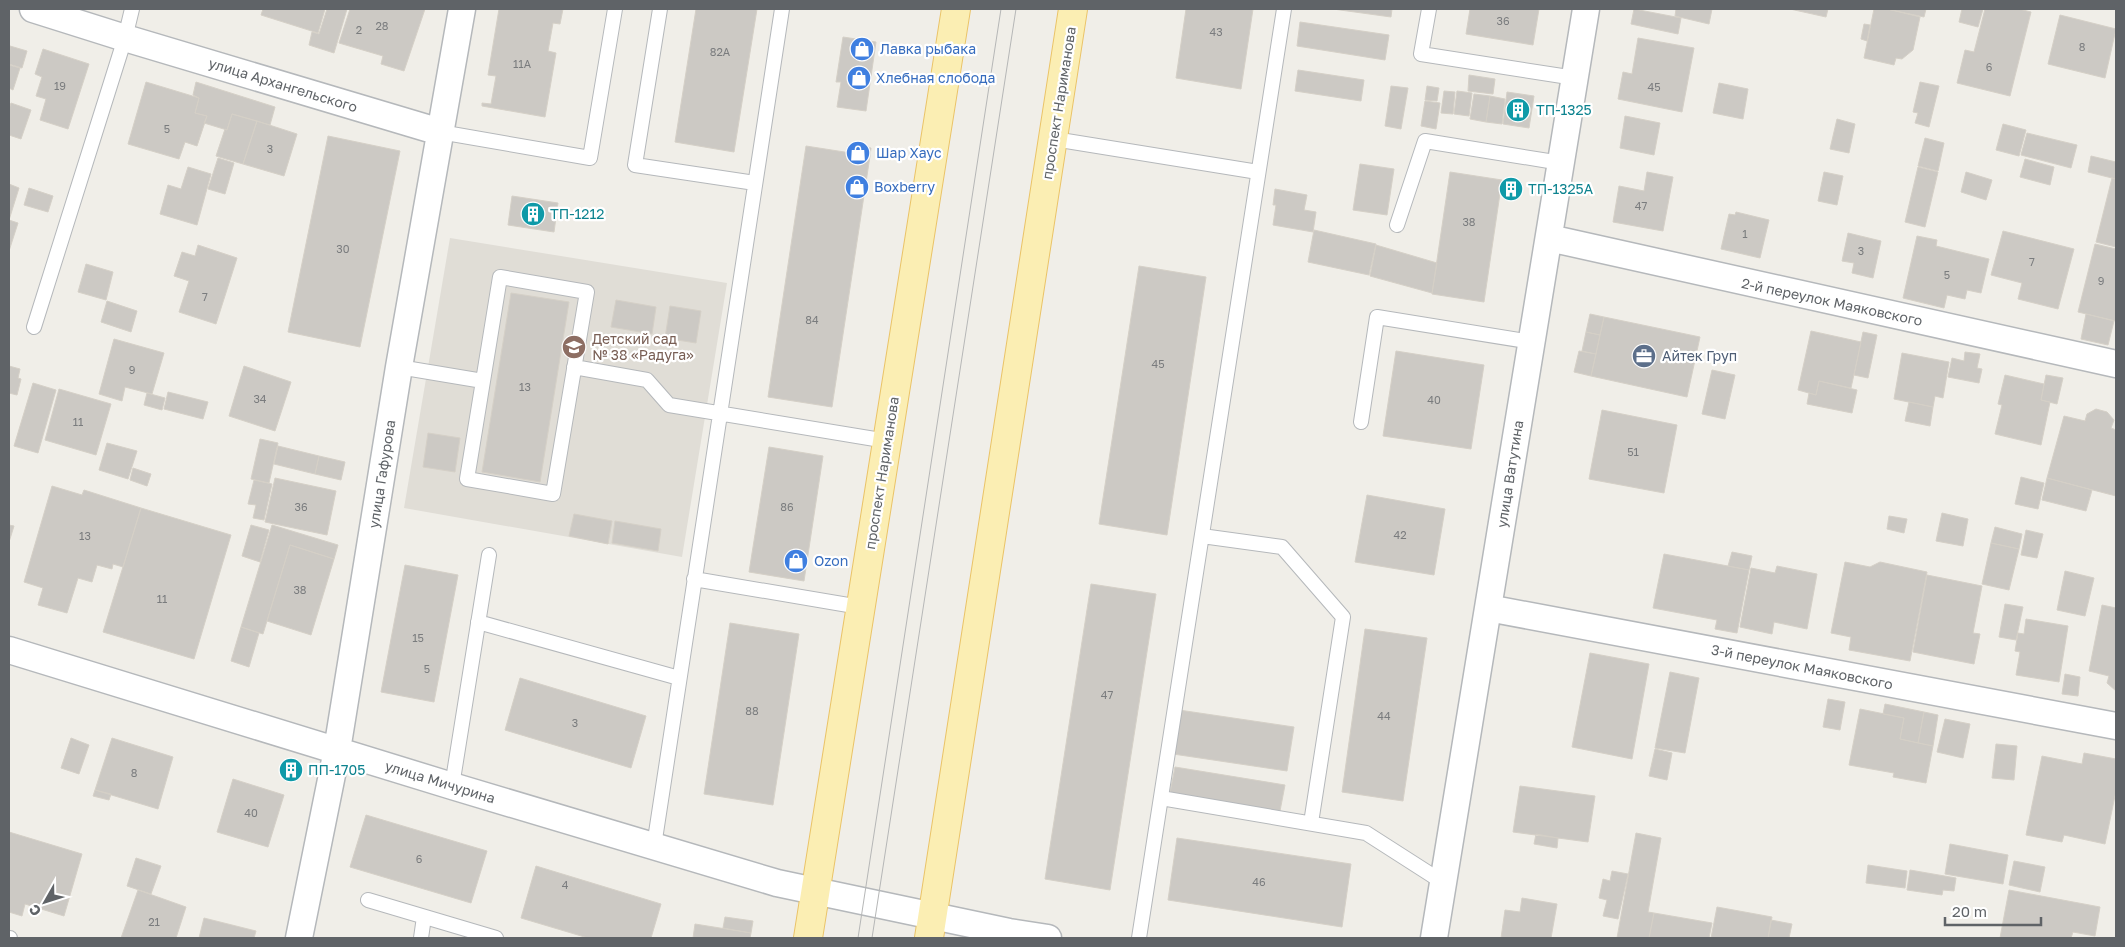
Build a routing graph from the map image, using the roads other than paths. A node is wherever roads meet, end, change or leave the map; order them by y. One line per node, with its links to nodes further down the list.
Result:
1 (33, 9): 12 (street, улица Архангельского)
2 (132, 9): 12 (lane)
3 (462, 9): 14 (street, улица Гафурова)
4 (616, 9): 14 (lane)
5 (660, 9): 18 (lane)
6 (782, 9): 18 (lane)
7 (956, 9): 29 (main road, проспект Нариманова)
8 (1074, 9): 15 (main road, проспект Нариманова)
9 (1284, 9): 17 (lane)
10 (1429, 9): 13 (lane)
11 (1586, 9): 13 (street, улица Ватутина)
12 (125, 38): 14 (street, улица Архангельского); 21 (lane)
13 (1575, 78): 16 (street, улица Ватутина)
14 (440, 132): 24 (street, улица Гафурова)
15 (1054, 139): 17 (lane); 48 (main road, проспект Нариманова)
16 (1561, 163): 19 (lane); 20 (street, улица Ватутина)
17 (1258, 172): 30 (lane)
18 (755, 183): 27 (lane)
19 (1397, 225)
20 (1549, 238): 22 (street, улица Ватутина); 23 (street, 2-й переулок Маяковского)
21 (34, 327)
22 (1532, 342): 28 (lane); 34 (street, улица Ватутина)
23 (2116, 364)
24 (399, 367): 26 (lane); 39 (street, улица Гафурова)
25 (574, 367): 26 (lane); 26 (lane); 27 (lane)
26 (483, 381)
27 (720, 413): 29 (lane); 32 (lane)
28 (1361, 422)
29 (887, 441): 33 (main road, проспект Нариманова)
30 (1202, 536): 41 (lane); 42 (lane)
31 (489, 555): 35 (lane)
32 (694, 579): 33 (lane); 37 (lane)
33 (860, 607): 45 (main road, проспект Нариманова)
34 (1488, 608): 38 (street, 3-й переулок Маяковского); 44 (street, улица Ватутина)
35 (478, 622): 37 (lane); 40 (lane)
36 (9, 650): 39 (street, улица Мичурина)
37 (679, 678): 43 (lane)
38 (2116, 726)
39 (337, 750): 40 (street, улица Мичурина); 49 (street, улица Гафурова)
40 (452, 786): 43 (street, улица Мичурина)
41 (1161, 798): 42 (lane); 54 (lane)
42 (1311, 824): 44 (lane)
43 (654, 846): 45 (street, улица Мичурина)
44 (1444, 882): 55 (street, улица Ватутина)
45 (815, 892): 48 (street, улица Мичурина); 52 (main road, проспект Нариманова)
46 (368, 900): 47 (lane)
47 (424, 917): 50 (lane); 51 (lane)
48 (930, 927): 53 (street, улица Мичурина)
49 (298, 938)
50 (421, 938)
51 (496, 938)
52 (808, 938)
53 (1048, 938)
54 (1139, 938)
55 (1434, 938)

